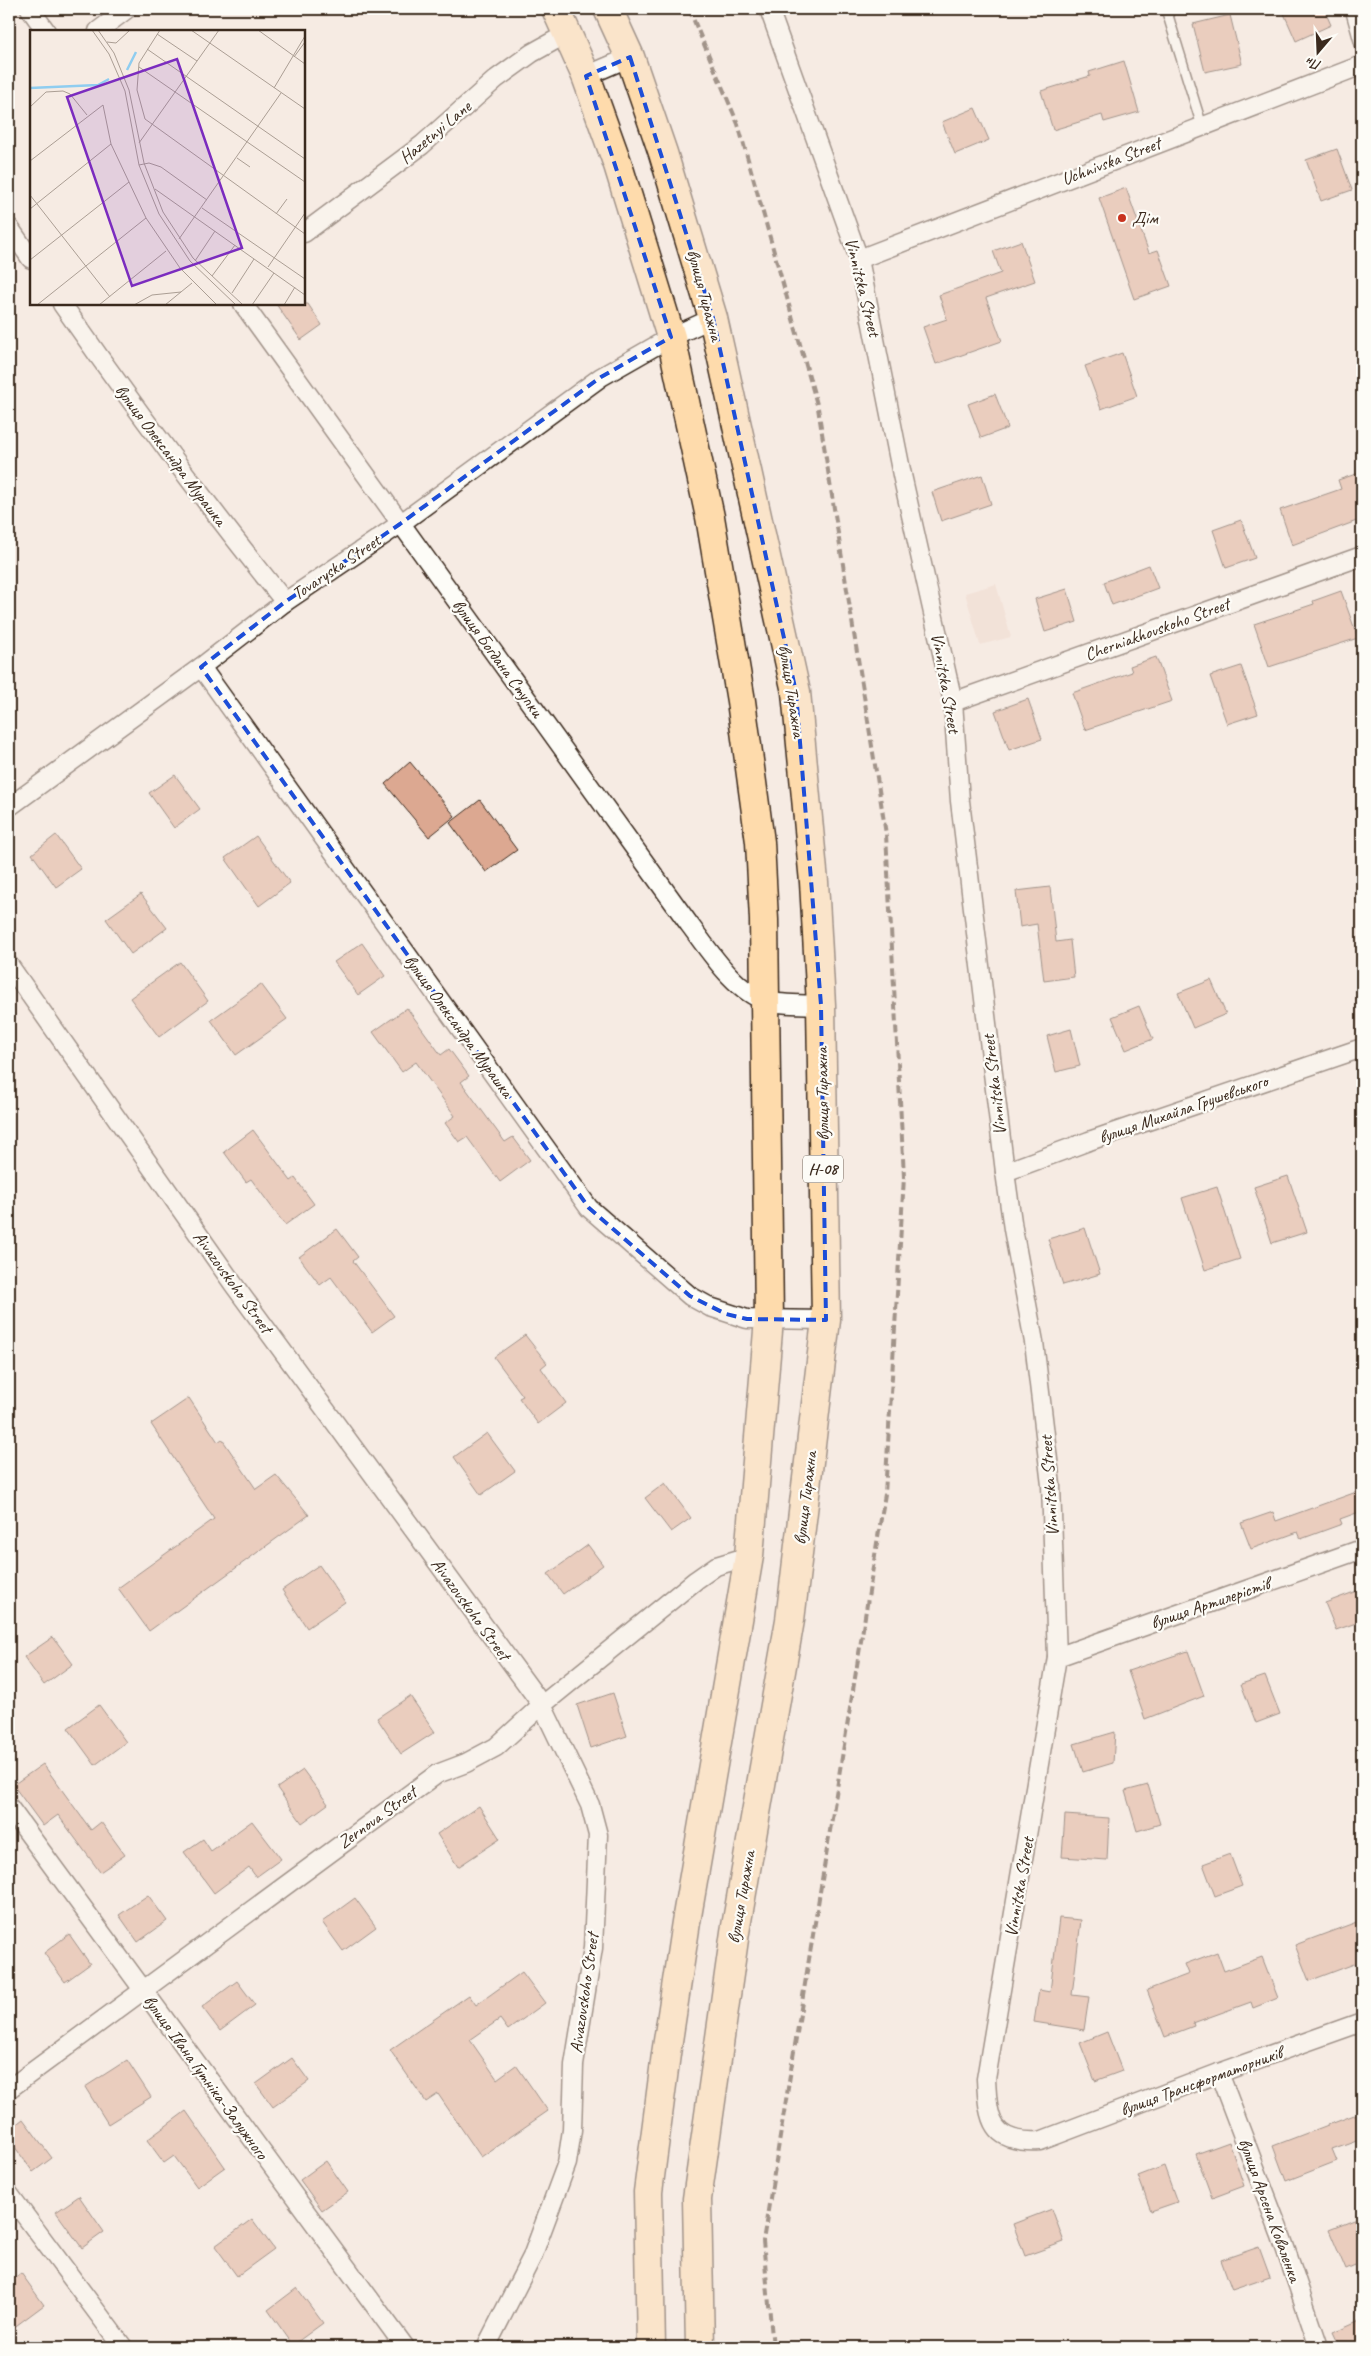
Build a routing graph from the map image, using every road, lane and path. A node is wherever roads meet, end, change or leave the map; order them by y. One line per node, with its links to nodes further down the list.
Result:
1 (30, 9): 8 (street)
2 (127, 9): 9 (street)
3 (556, 9): 10 (main road)
4 (608, 9): 12 (main road, вулиця Тиражна / Н-08)
5 (769, 9): 19 (street, Vinnitska Street)
6 (1166, 9): 15 (lane)
7 (1350, 9): 11 (lane)
8 (45, 30)
9 (99, 30)
10 (568, 33): 14 (main road); 17 (street, Hazetnyi Lane)
11 (1362, 52)
12 (630, 56): 14 (street); 22 (main road, вулиця Тиражна / Н-08)
13 (1362, 65): 15 (street, Uchnivska Street)
14 (586, 76): 23 (main road)
15 (1202, 126): 19 (street, Uchnivska Street)
16 (9, 227): 18 (street)
17 (305, 232)
18 (30, 258)
19 (860, 259): 28 (street, Vinnitska Street)
20 (63, 305): 26 (street, вулиця Олександра Мурашка)
21 (244, 305): 24 (street, вулиця Богдана Ступки)
22 (713, 318): 23 (street, Tovaryska Street); 32 (main road, вулиця Тиражна / Н-08)
23 (671, 337): 24 (street, Tovaryska Street); 31 (main road)
24 (400, 524): 26 (street, Tovaryska Street); 31 (street, вулиця Богдана Ступки)
25 (1362, 556): 28 (street, Cherniakhovskoho Street)
26 (285, 602): 27 (street, Tovaryska Street)
27 (202, 667): 29 (street, Tovaryska Street); 35 (street, вулиця Олександра Мурашка)
28 (953, 702): 34 (street, Vinnitska Street)
29 (9, 807)
30 (9, 965): 40 (street, Aivazovskoho Street)
31 (766, 1000): 32 (street); 35 (main road)
32 (821, 1005): 36 (main road, вулиця Тиражна / Н-08)
33 (1362, 1048): 34 (street, вулиця Михайла Грушевського)
34 (1005, 1172): 39 (street, Vinnitska Street)
35 (769, 1319): 36 (street, вулиця Олександра Мурашка); 38 (main road)
36 (826, 1320): 52 (main road, вулиця Тиражна / Н-08)
37 (1362, 1549): 39 (street, вулиця Артилерістів)
38 (749, 1556): 40 (street, Zernova Street); 51 (main road)
39 (1057, 1657): 46 (street, Vinnitska Street)
40 (542, 1705): 42 (street, Zernova Street); 50 (street, Aivazovskoho Street)
41 (9, 1807): 42 (street, вулиця Івана Гутніка-Залужного)
42 (142, 1990): 45 (street, Zernova Street); 49 (street, вулиця Івана Гутніка-Залужного)
43 (1362, 2022): 44 (street, вулиця Трансформаторників)
44 (1219, 2073): 46 (street, вулиця Трансформаторників); 53 (street, вулиця Арсена Коваленка)
45 (9, 2089)
46 (1040, 2141)
47 (9, 2194): 48 (street)
48 (123, 2347)
49 (405, 2347)
50 (486, 2347)
51 (651, 2347)
52 (700, 2347)
53 (1319, 2347)

